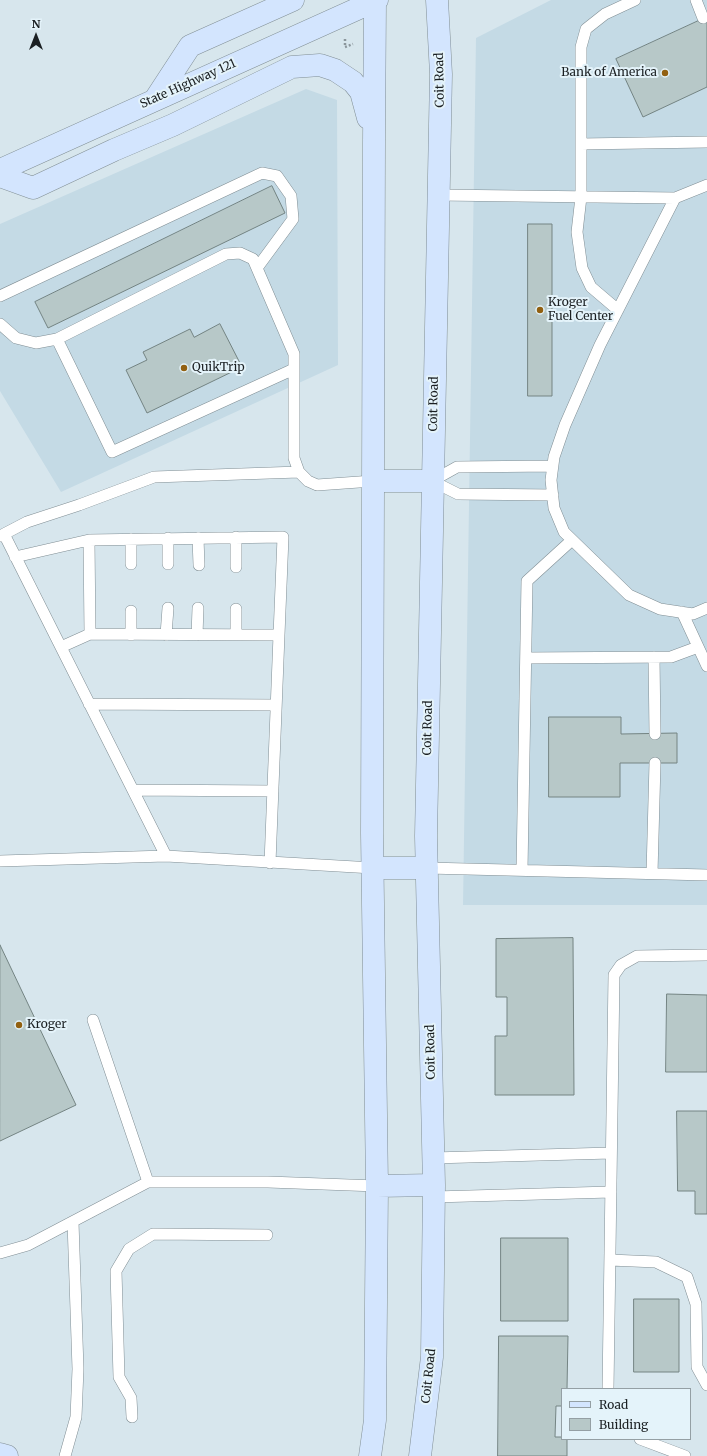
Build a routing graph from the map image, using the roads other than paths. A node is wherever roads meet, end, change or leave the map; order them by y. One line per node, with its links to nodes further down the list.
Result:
1 (293, 0): 7 (main road)
2 (376, 0): 7 (main road, State Highway 121); 9 (main road)
3 (437, 0): 14 (main road, Coit Road)
4 (635, 0): 10 (lane)
5 (696, 0): 6 (lane)
6 (703, 18)
7 (156, 98): 11 (main road, State Highway 121)
8 (707, 142): 10 (lane)
9 (374, 144): 12 (main road); 25 (main road)
10 (581, 144): 15 (lane)
11 (0, 170)
12 (0, 176)
13 (707, 185): 16 (lane)
14 (438, 195): 15 (lane); 26 (main road, Coit Road)
15 (581, 197): 16 (lane); 19 (lane)
16 (675, 198): 19 (lane)
17 (257, 268): 18 (lane); 21 (lane); 22 (lane)
18 (0, 296)
19 (618, 310): 23 (lane)
20 (0, 324): 21 (lane)
21 (58, 339): 22 (lane)
22 (294, 369): 24 (lane)
23 (552, 466): 26 (lane); 27 (lane)
24 (299, 472): 25 (lane); 28 (lane)
25 (373, 481): 26 (main road); 66 (main road)
26 (432, 481): 27 (lane); 67 (main road, Coit Road)
27 (553, 495): 34 (lane)
28 (2, 535): 35 (lane)
29 (236, 537): 31 (lane); 39 (lane); 50 (lane)
30 (168, 538): 31 (lane); 32 (lane); 37 (lane)
31 (198, 538): 38 (lane)
32 (131, 539): 33 (lane); 36 (lane)
33 (89, 540): 35 (lane); 46 (lane)
34 (572, 540): 45 (lane); 55 (lane)
35 (15, 557): 52 (lane)
36 (131, 564)
37 (168, 564)
38 (199, 565)
39 (236, 566)
40 (168, 608): 48 (lane)
41 (198, 608): 51 (lane)
42 (707, 608): 45 (lane)
43 (236, 609): 49 (lane)
44 (131, 611): 47 (lane)
45 (682, 612): 53 (lane)
46 (90, 634): 47 (lane); 52 (lane)
47 (131, 635): 48 (lane)
48 (166, 635): 51 (lane)
49 (236, 635): 50 (lane); 51 (lane)
50 (279, 635): 58 (lane)
51 (197, 636)
52 (61, 647): 57 (lane)
53 (698, 647): 54 (lane); 56 (lane)
54 (654, 657): 55 (lane); 59 (lane)
55 (526, 658): 68 (lane)
56 (707, 666)
57 (89, 704): 58 (lane); 61 (lane)
58 (276, 705): 62 (lane)
59 (655, 734)
60 (655, 763): 69 (lane)
61 (133, 790): 62 (lane); 63 (lane)
62 (273, 791): 65 (lane)
63 (166, 856): 64 (lane); 65 (lane)
64 (0, 861)
65 (270, 863): 66 (lane)
66 (373, 868): 67 (main road); 76 (main road)
67 (427, 868): 68 (lane); 74 (main road, Coit Road)
68 (522, 870): 69 (lane)
69 (652, 873): 70 (lane)
70 (707, 874)
71 (707, 955): 73 (lane)
72 (93, 1020): 75 (lane)
73 (611, 1153): 74 (lane); 78 (lane)
74 (433, 1158): 77 (main road, Coit Road)
75 (148, 1182): 76 (lane); 79 (lane)
76 (377, 1186): 77 (main road); 90 (main road)
77 (434, 1191): 78 (lane); 91 (main road, Coit Road)
78 (611, 1192): 82 (lane)
79 (72, 1222): 81 (lane); 89 (lane)
80 (267, 1235): 85 (lane)
81 (0, 1253)
82 (610, 1260): 83 (lane); 84 (lane)
83 (707, 1385)
84 (608, 1388)
85 (132, 1416)
86 (643, 1440): 92 (lane)
87 (0, 1454): 88 (main road)
88 (7, 1456)
89 (65, 1456)
90 (370, 1456)
91 (420, 1456)
92 (685, 1456)

